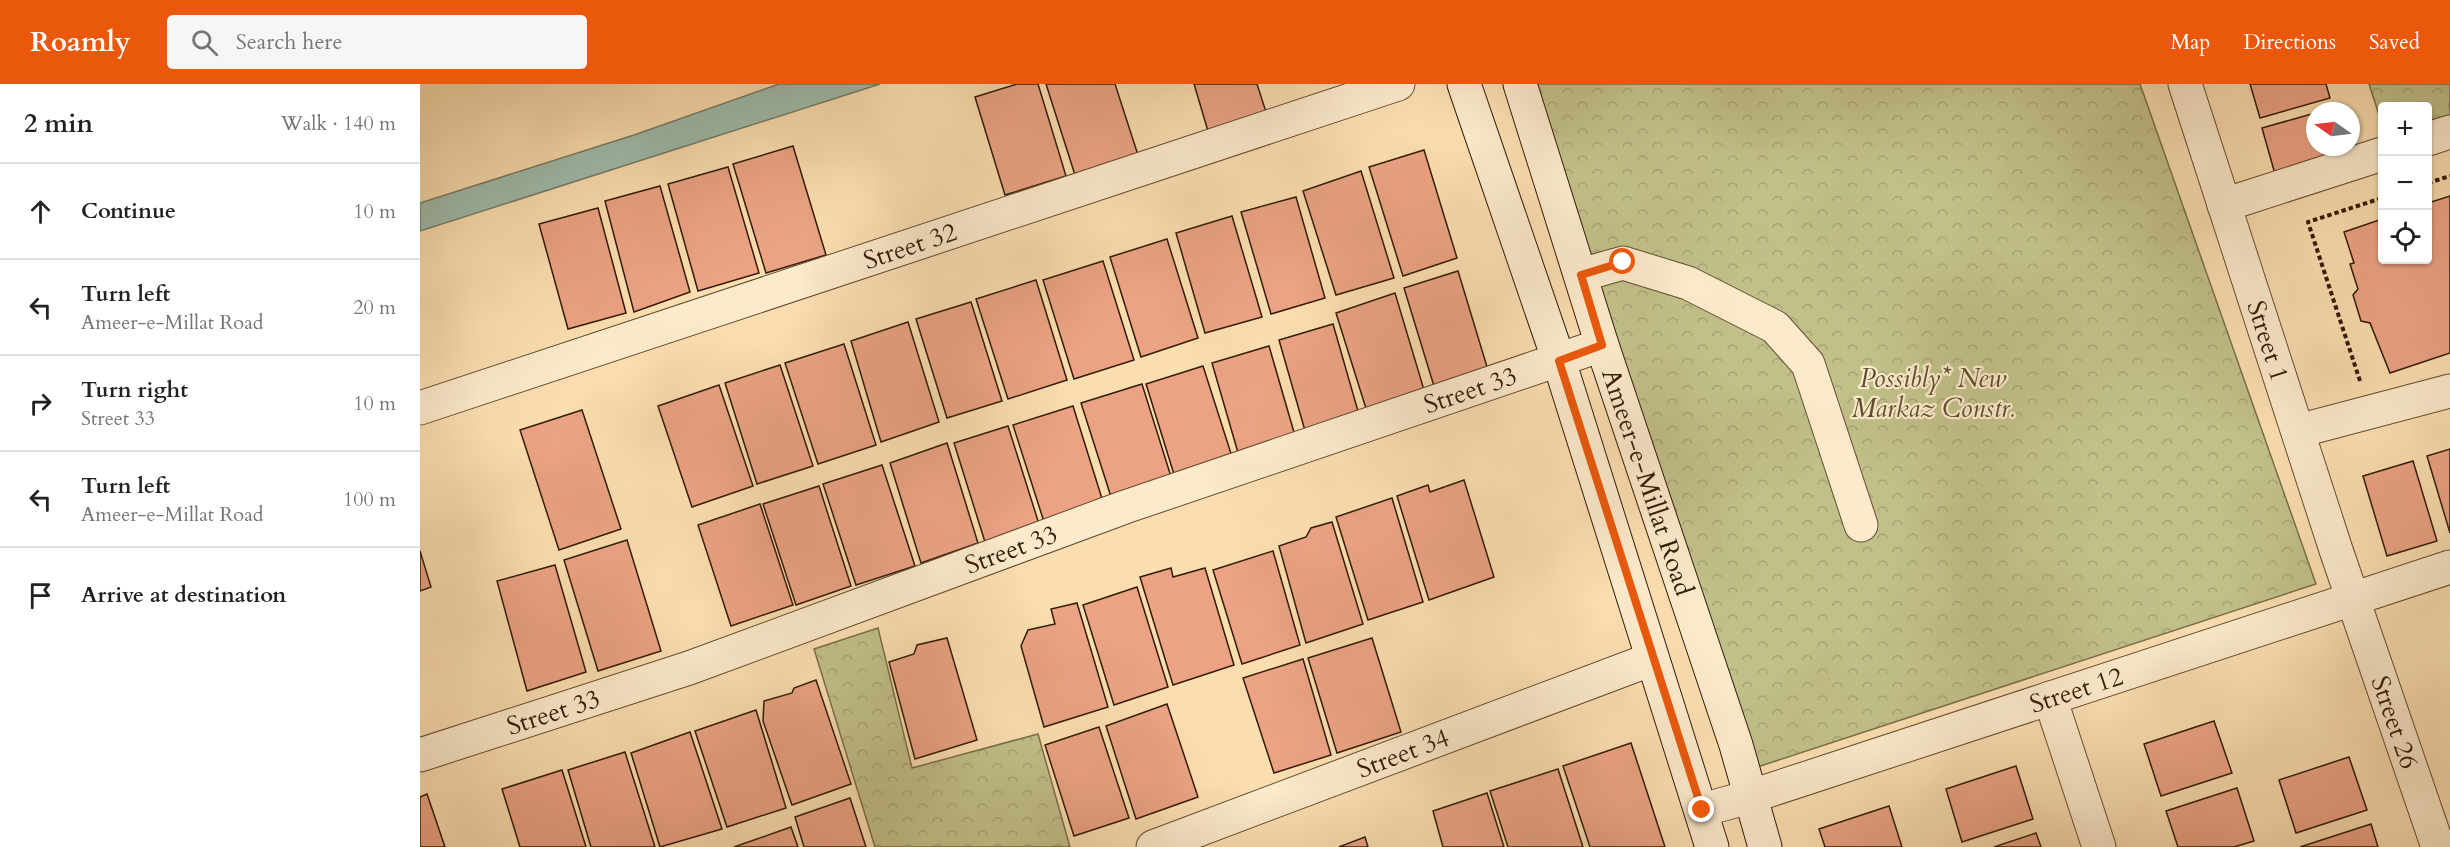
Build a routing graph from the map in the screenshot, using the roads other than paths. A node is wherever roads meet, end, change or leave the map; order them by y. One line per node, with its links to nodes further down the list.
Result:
1 (1398, 84): 13 (street, Street 32)
2 (1464, 84): 11 (street, Ameer-e-Millat Road)
3 (1520, 84): 9 (street, Ameer-e-Millat Road)
4 (2185, 84): 8 (street, Street 1)
5 (2450, 132): 6 (street)
6 (2432, 137)
7 (2378, 155): 8 (street)
8 (2224, 205): 14 (street, Street 1)
9 (1581, 275): 10 (street, Ameer-e-Millat Road); 15 (street)
10 (1602, 345): 11 (street, Street 33); 21 (street, Ameer-e-Millat Road)
11 (1559, 361): 18 (street, Ameer-e-Millat Road); 20 (street, Street 33)
12 (2450, 391): 14 (street)
13 (420, 408)
14 (2298, 431): 17 (street, Street 1)
15 (1861, 525)
16 (2450, 567): 17 (street, Street 12)
17 (2354, 598): 19 (street, Street 12); 27 (street, Street 26)
18 (1652, 659): 22 (street, Ameer-e-Millat Road); 23 (street, Street 34)
19 (2050, 698): 21 (street, Street 12); 26 (street)
20 (420, 755)
21 (1749, 797): 22 (street, Street 12); 25 (street, Ameer-e-Millat Road)
22 (1702, 810): 24 (street, Ameer-e-Millat Road)
23 (1153, 847)
24 (1713, 847)
25 (1765, 847)
26 (2099, 847)
27 (2438, 847)

